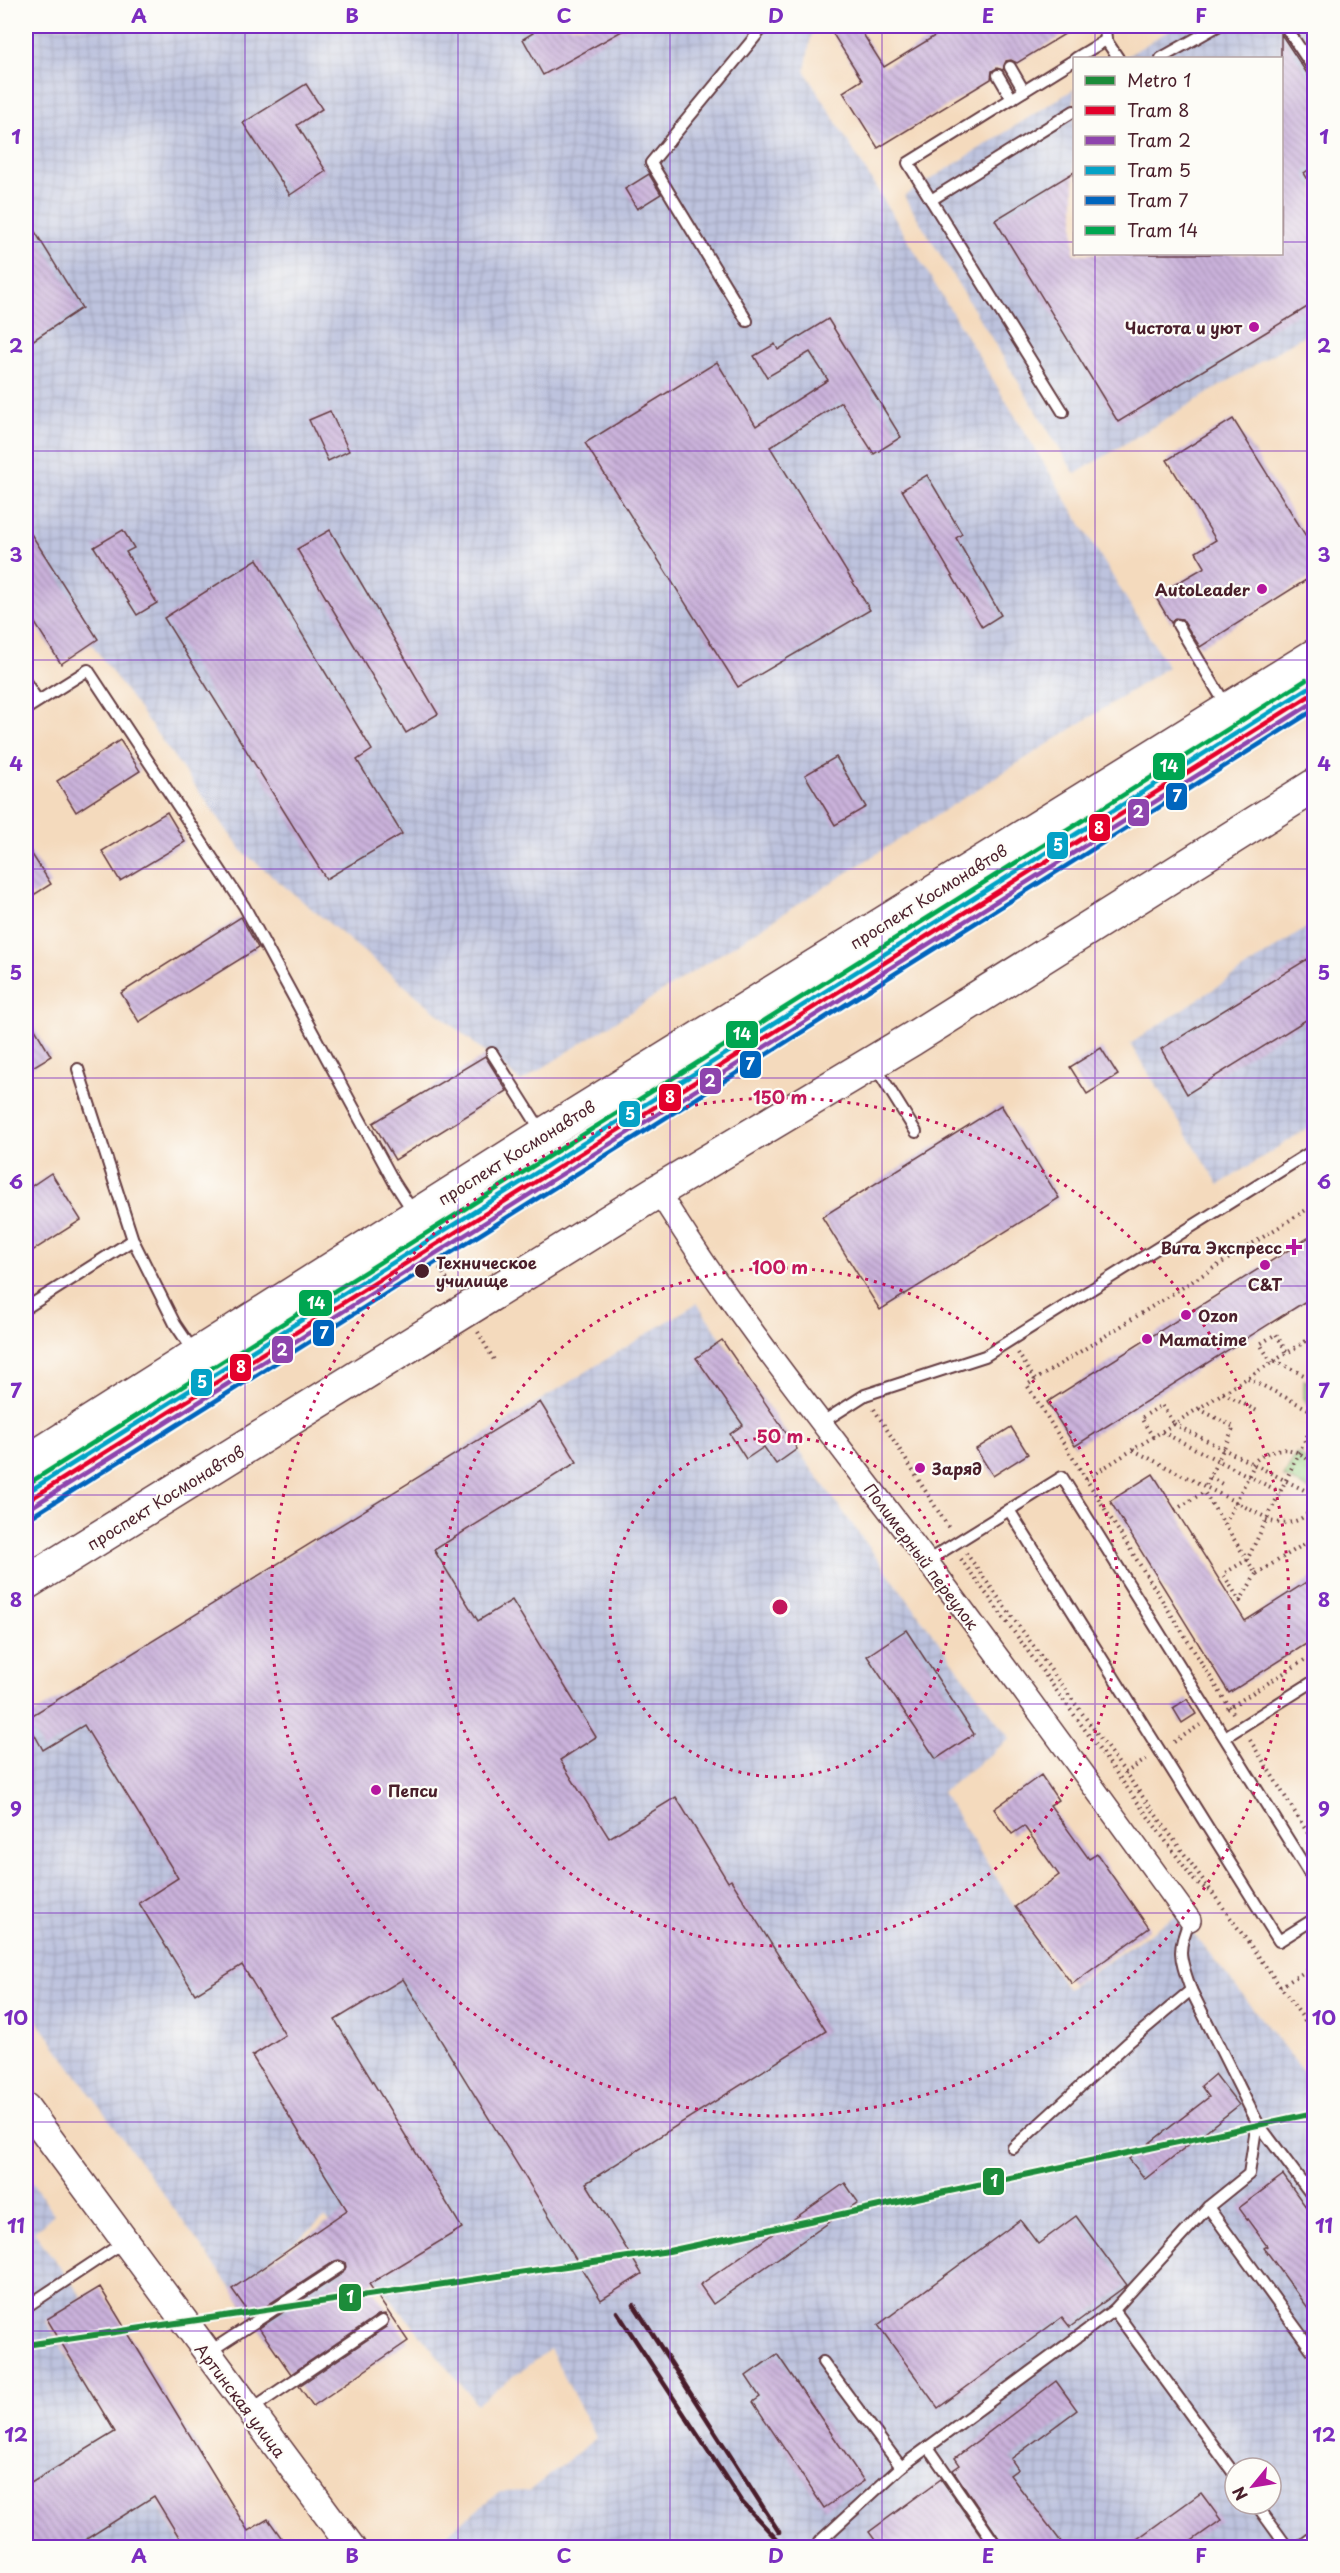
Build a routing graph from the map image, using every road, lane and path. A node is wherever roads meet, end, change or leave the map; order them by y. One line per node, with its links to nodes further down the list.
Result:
1 (764, 26): 17 (lane)
2 (1105, 26): 5 (lane)
3 (1218, 26): 8 (lane)
4 (1286, 26): 11 (lane)
5 (1106, 40): 6 (lane); 7 (lane)
6 (1078, 57)
7 (1117, 57)
8 (1163, 57)
9 (1073, 60): 13 (lane)
10 (1010, 67): 13 (lane)
11 (1314, 69)
12 (998, 75): 14 (lane)
13 (1024, 91): 14 (lane)
14 (1012, 99): 16 (lane)
15 (1073, 112): 16 (lane)
16 (931, 200): 18 (lane)
17 (747, 321)
18 (1063, 412)
19 (1178, 625): 24 (lane)
20 (1314, 656): 24 (main road, проспект Космонавтов)
21 (26, 683): 22 (lane)
22 (38, 702): 23 (lane); 34 (lane)
23 (26, 709)
24 (1228, 710): 30 (main road, проспект Космонавтов)
25 (1314, 786): 27 (main road, проспект Космонавтов)
26 (492, 1053): 30 (lane)
27 (873, 1063): 29 (lane); 32 (main road, проспект Космонавтов)
28 (78, 1069): 35 (lane)
29 (916, 1132)
30 (543, 1135): 34 (main road, проспект Космонавтов)
31 (1314, 1150): 39 (lane)
32 (658, 1191): 37 (main road, проспект Космонавтов); 53 (street, Полимерный переулок)
33 (1314, 1205): 45 (path)
34 (413, 1217): 37 (path); 41 (main road, проспект Космонавтов)
35 (133, 1240): 36 (lane); 41 (lane)
36 (26, 1308)
37 (466, 1311): 42 (path); 84 (main road, проспект Космонавтов)
38 (1314, 1336): 40 (path)
39 (1010, 1341): 45 (path); 48 (lane)
40 (1287, 1353): 43 (path); 43 (path)
41 (196, 1355): 61 (main road, проспект Космонавтов)
42 (494, 1360)
43 (1274, 1362): 44 (path); 46 (path)
44 (1248, 1378): 47 (path); 51 (path)
45 (1035, 1380): 66 (path)
46 (1314, 1380)
47 (1223, 1393): 49 (path); 50 (path)
48 (865, 1395): 53 (lane); 80 (path)
49 (1198, 1409): 54 (path); 57 (path)
50 (1259, 1412)
51 (1314, 1412)
52 (1314, 1422): 59 (path)
53 (821, 1423): 82 (street, Полимерный переулок)
54 (1174, 1424): 55 (path); 56 (path); 57 (path)
55 (1161, 1432): 56 (path); 60 (path)
56 (1153, 1437): 58 (path)
57 (1224, 1449): 60 (path); 62 (path)
58 (1133, 1450): 66 (path); 69 (path)
59 (1300, 1452): 62 (path); 63 (path); 67 (path)
60 (1218, 1461): 64 (path); 65 (path)
61 (26, 1463)
62 (1253, 1464): 64 (path); 67 (path)
63 (1314, 1466)
64 (1248, 1476): 71 (path); 73 (path)
65 (1210, 1477): 68 (path); 69 (path)
66 (1086, 1479): 86 (path)
67 (1286, 1481): 71 (path); 72 (path)
68 (1224, 1485)
69 (1205, 1487): 70 (path); 73 (path)
70 (1202, 1492): 76 (path); 78 (path)
71 (1280, 1492): 77 (path)
72 (1314, 1495)
73 (1236, 1502): 77 (path); 78 (path)
74 (1314, 1507): 77 (path)
75 (1009, 1510): 80 (lane); 87 (lane); 91 (lane)
76 (1175, 1510)
77 (1267, 1519): 81 (path)
78 (1224, 1524): 81 (path)
79 (1314, 1538): 83 (path)
80 (955, 1544): 82 (lane); 90 (path); 90 (path)
81 (1247, 1560): 83 (path); 83 (path)
82 (927, 1562): 92 (street, Полимерный переулок)
83 (1256, 1574)
84 (26, 1583)
85 (1314, 1681): 86 (lane)
86 (1241, 1726): 87 (lane); 88 (path)
87 (1225, 1737): 89 (lane)
88 (1314, 1843)
89 (1314, 1881)
90 (1214, 1896): 94 (path)
91 (1314, 1919)
92 (1190, 1920): 95 (lane)
93 (1314, 1966): 94 (path)
94 (1281, 1987): 97 (path)
95 (1191, 1990): 100 (lane); 101 (lane)
96 (1314, 2021): 97 (path)
97 (1308, 2025): 98 (path)
98 (1314, 2034)
99 (26, 2107): 104 (street, Артинская улица)
100 (1257, 2122): 102 (lane); 103 (lane)
101 (1013, 2148)
102 (1314, 2198)
103 (1208, 2207): 107 (lane); 109 (lane)
104 (124, 2242): 106 (lane); 110 (street, Артинская улица)
105 (339, 2267): 110 (lane)
106 (26, 2307)
107 (1114, 2310): 113 (lane); 114 (lane)
108 (382, 2321): 112 (lane)
109 (1314, 2353)
110 (206, 2354): 112 (street, Артинская улица)
111 (823, 2362): 115 (lane)
112 (249, 2410): 119 (street, Артинская улица)
113 (928, 2447): 115 (lane); 120 (lane)
114 (1223, 2459)
115 (901, 2467): 118 (lane)
116 (1265, 2516): 121 (lane)
117 (1314, 2536): 122 (lane)
118 (819, 2541)
119 (352, 2547)
120 (998, 2547)
121 (1288, 2547)
122 (1299, 2547)

